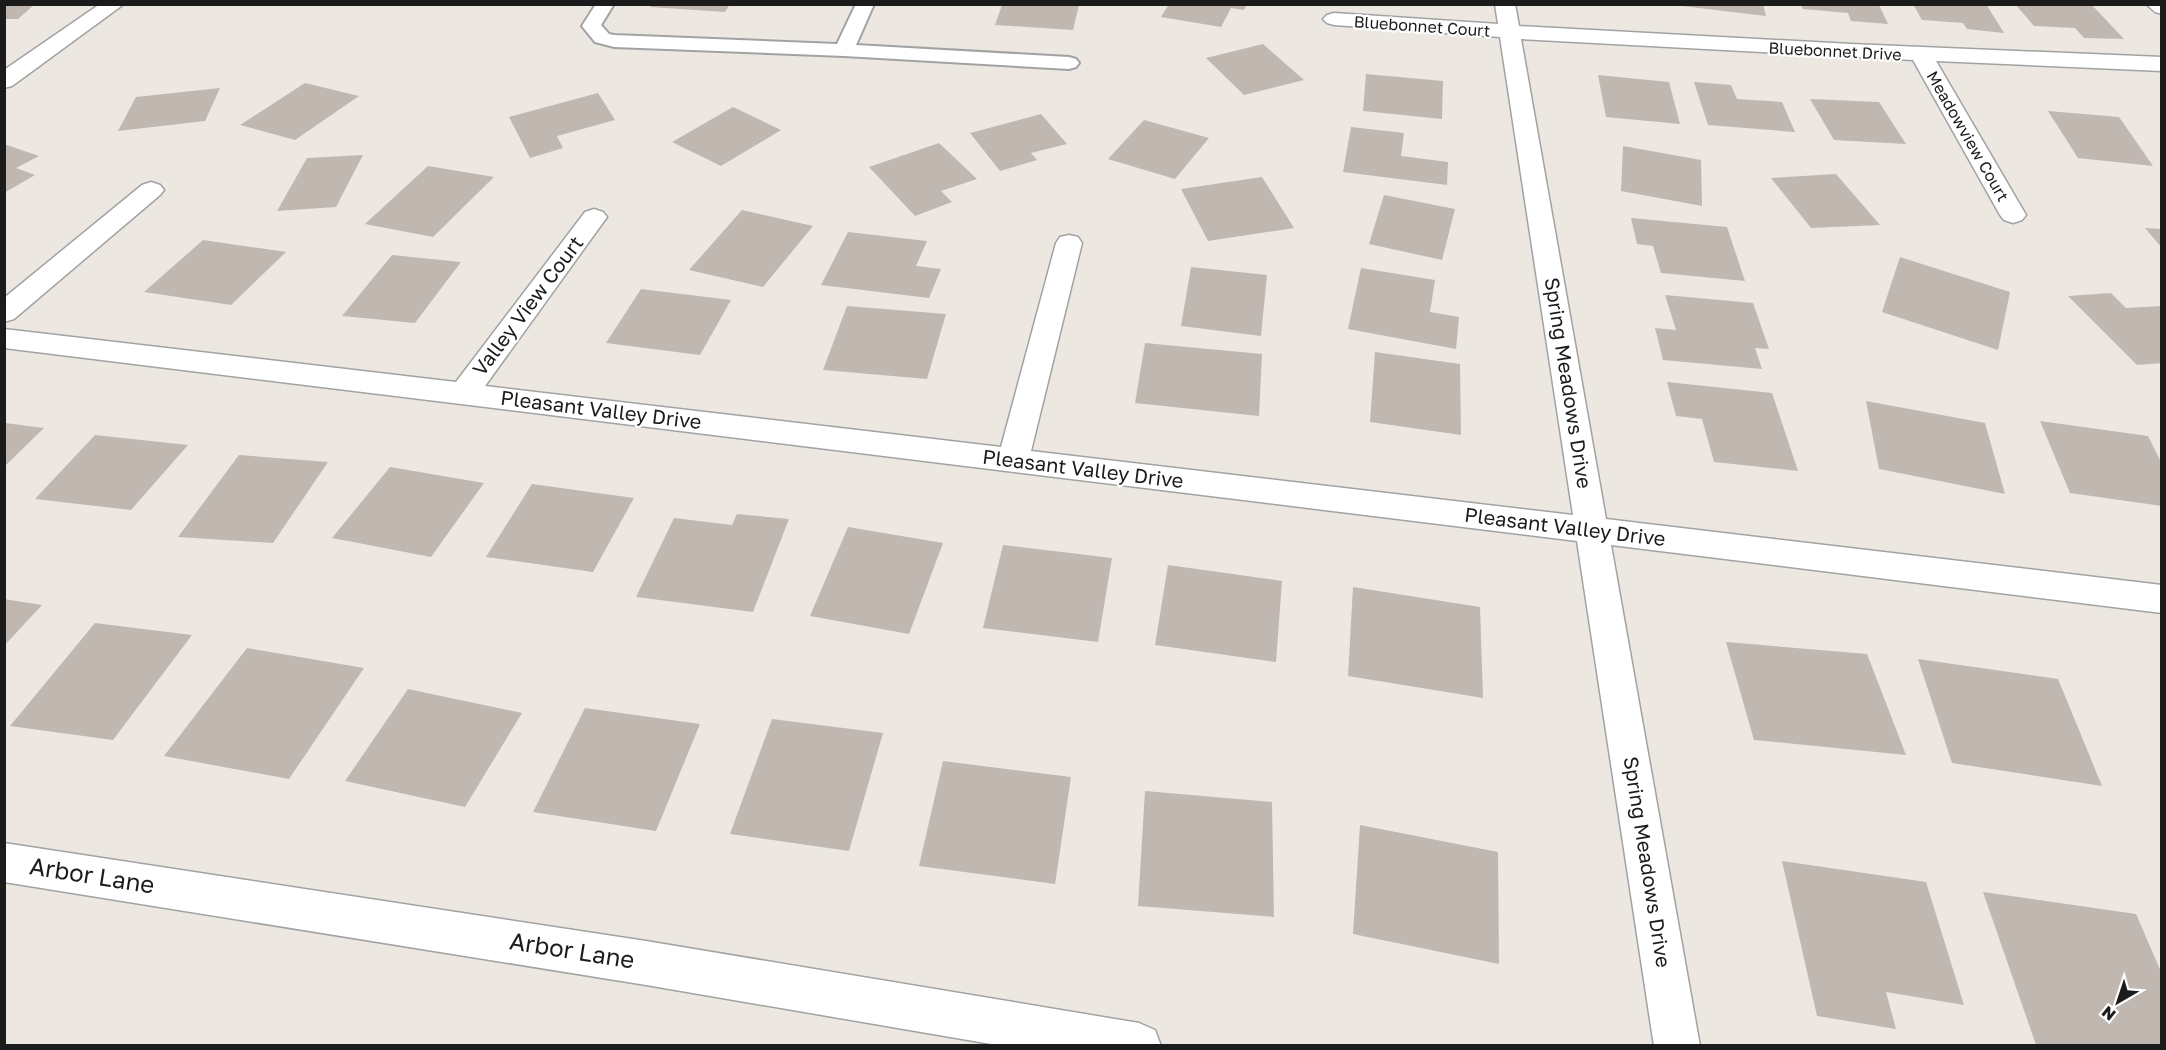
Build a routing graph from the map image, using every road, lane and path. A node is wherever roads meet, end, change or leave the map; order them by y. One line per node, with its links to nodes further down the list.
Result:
1 (114, 4): 12 (street)
2 (604, 4): 8 (lane)
3 (865, 4): 8 (lane)
4 (2156, 4): 5 (street)
5 (2162, 8)
6 (1507, 18): 7 (street, Bluebonnet Court); 9 (street, Bluebonnet Drive); 21 (street, Spring Meadows Drive)
7 (1334, 19)
8 (844, 50): 10 (lane)
9 (1922, 56): 11 (street, Bluebonnet Drive); 14 (street, Meadowview Court)
10 (1069, 63)
11 (2162, 64)
12 (10, 72)
13 (151, 190): 17 (street)
14 (2013, 215)
15 (594, 217): 19 (street, Valley View Court)
16 (1070, 243): 20 (street)
17 (4, 313)
18 (4, 338): 19 (street, Pleasant Valley Drive)
19 (462, 394): 20 (street, Pleasant Valley Drive)
20 (1014, 460): 21 (street, Pleasant Valley Drive)
21 (1592, 531): 22 (street, Pleasant Valley Drive); 25 (street, Spring Meadows Drive)
22 (2162, 599)
23 (4, 862): 24 (street, Arbor Lane)
24 (1139, 1046)
25 (1677, 1046)

